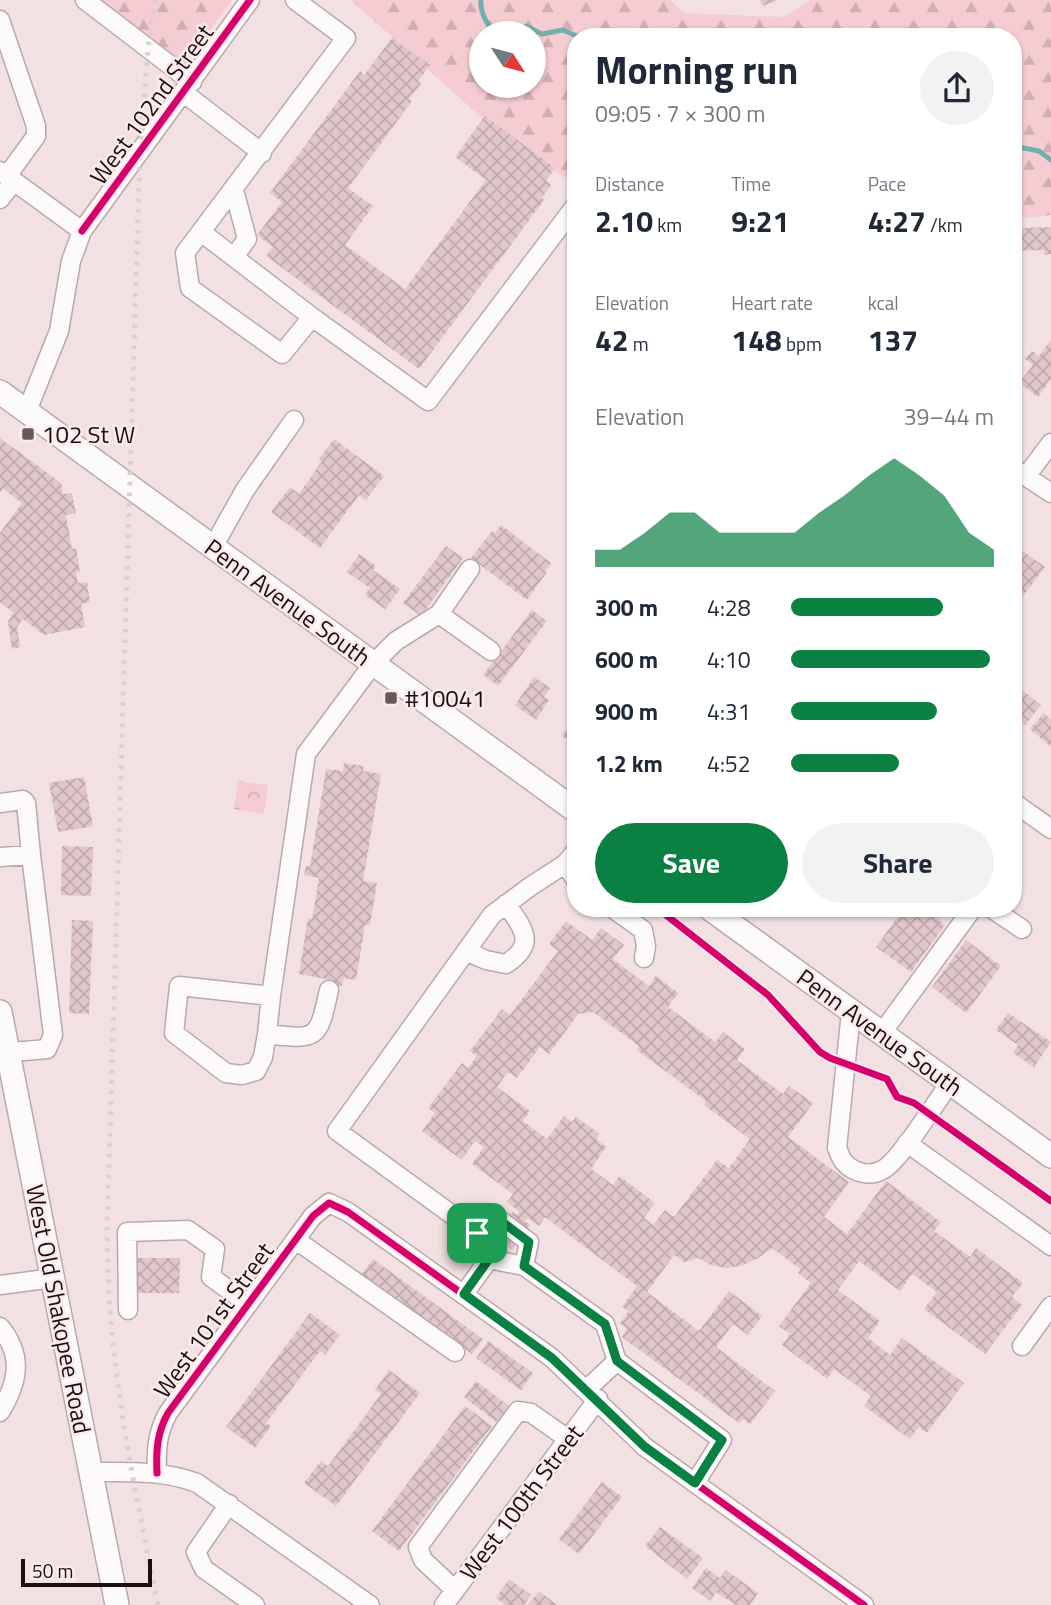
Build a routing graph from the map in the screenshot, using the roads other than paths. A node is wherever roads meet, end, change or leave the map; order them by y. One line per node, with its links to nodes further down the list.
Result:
1 (250, 0): 5 (street, West 102nd Street)
2 (295, 0): 6 (street)
3 (90, 2): 5 (street)
4 (0, 20): 7 (street)
5 (188, 88): 6 (street); 11 (street, West 102nd Street)
6 (262, 153): 8 (street)
7 (7, 176): 9 (street); 11 (street)
8 (234, 190): 12 (street); 13 (street)
9 (0, 199)
10 (567, 217): 14 (street)
11 (82, 231): 16 (street, West 102nd Street)
12 (201, 232): 13 (street); 14 (street)
13 (234, 257): 14 (street)
14 (312, 317)
15 (0, 393): 16 (main road, Penn Avenue South)
16 (27, 411): 22 (main road, Penn Avenue South)
17 (294, 420): 22 (street)
18 (1051, 443): 19 (street)
19 (1022, 470)
20 (1022, 473): 21 (street)
21 (1051, 494)
22 (212, 547): 26 (main road, Penn Avenue South)
23 (470, 569): 24 (street)
24 (439, 614): 25 (street); 26 (street)
25 (491, 651)
26 (373, 664): 28 (main road, Penn Avenue South); 43 (street)
27 (0, 803): 31 (street)
28 (567, 804)
29 (1022, 808): 30 (street)
30 (1051, 829)
31 (31, 855): 32 (street); 48 (street)
32 (0, 857)
33 (567, 860): 34 (street)
34 (506, 904): 40 (street); 40 (street)
35 (625, 917): 41 (street)
36 (721, 917): 45 (main road, Penn Avenue South)
37 (966, 917): 47 (street)
38 (1004, 917): 39 (street)
39 (1022, 929)
40 (466, 951): 52 (street)
41 (644, 958)
42 (329, 990): 46 (street)
43 (271, 996): 46 (street); 46 (street)
44 (0, 1012): 48 (main road, West Old Shakopee Road)
45 (851, 1012): 47 (main road, Penn Avenue South); 50 (street)
46 (267, 1034)
47 (881, 1034): 49 (main road, Penn Avenue South)
48 (4, 1052): 57 (main road, West Old Shakopee Road)
49 (950, 1083): 50 (street); 51 (main road, Penn Avenue South)
50 (907, 1143): 54 (street)
51 (1051, 1156)
52 (477, 1233): 55 (street); 56 (street)
53 (296, 1240): 59 (street, West 101st Street); 60 (street, West 101st Street); 65 (street)
54 (1051, 1245)
55 (489, 1259): 56 (street); 59 (street)
56 (524, 1266): 66 (street)
57 (53, 1278): 58 (street); 70 (main road, West Old Shakopee Road)
58 (0, 1285)
59 (464, 1294): 67 (street)
60 (248, 1304): 62 (street); 71 (street, West 101st Street)
61 (1051, 1306): 64 (street)
62 (128, 1310)
63 (0, 1327): 68 (street)
64 (1022, 1346)
65 (455, 1352)
66 (617, 1361): 67 (street, West 100th Street); 72 (street)
67 (592, 1394): 69 (street, West 100th Street); 72 (street)
68 (0, 1412)
69 (568, 1439): 74 (street, West 100th Street); 74 (street)
70 (91, 1472): 71 (street); 75 (main road, West Old Shakopee Road)
71 (157, 1473): 73 (street)
72 (695, 1483): 78 (street)
73 (229, 1504): 76 (street); 77 (street)
74 (450, 1598)
75 (117, 1605)
76 (255, 1605)
77 (370, 1605)
78 (864, 1605)

